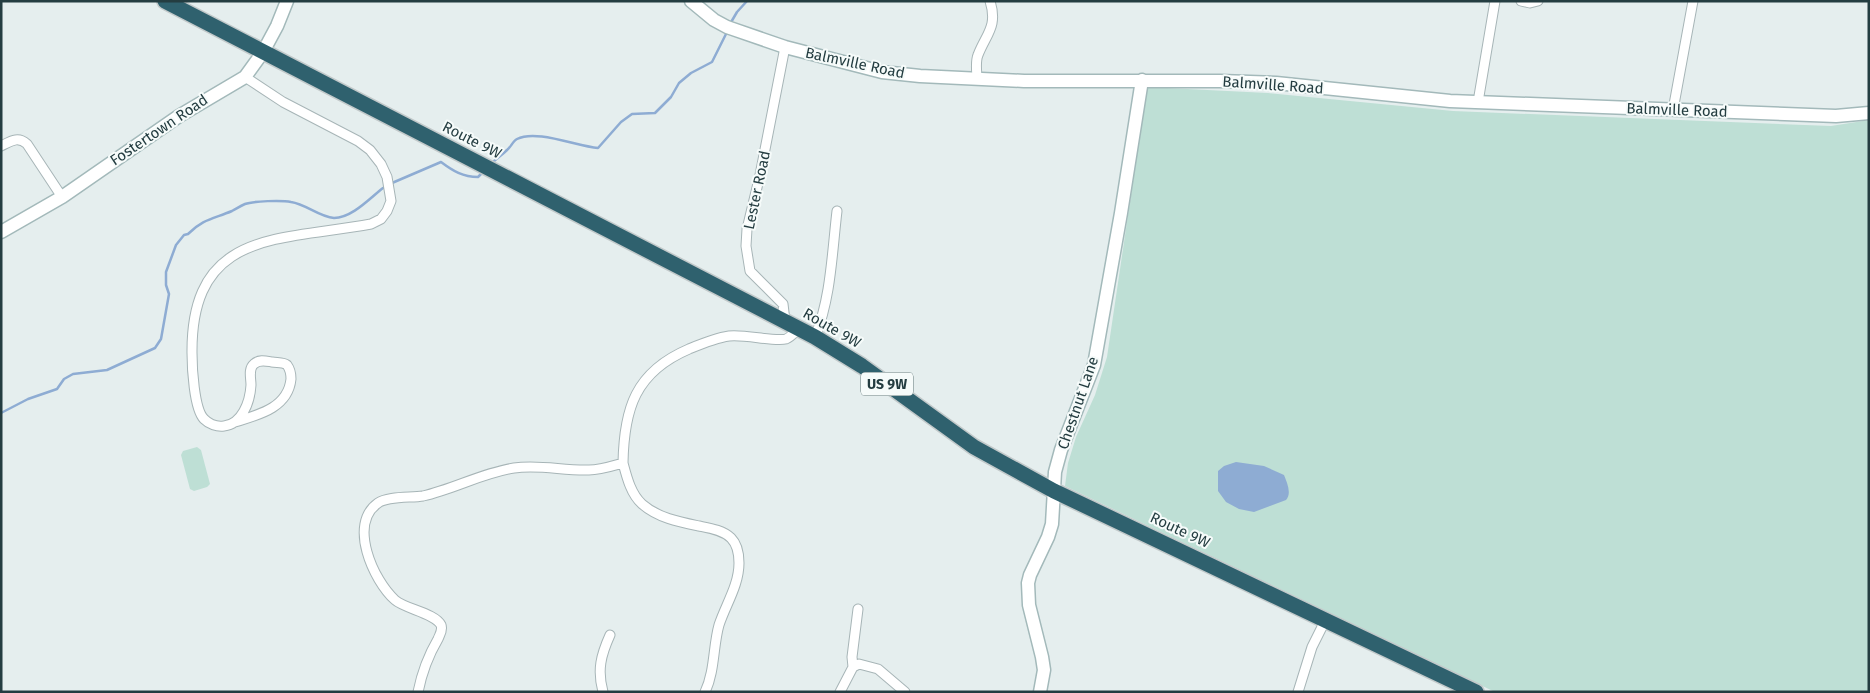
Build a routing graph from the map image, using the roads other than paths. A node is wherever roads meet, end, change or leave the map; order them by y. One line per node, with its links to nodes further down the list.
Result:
1 (164, 1): 10 (highway, Route 9W / US 9W)
2 (287, 1): 10 (street, Fostertown Road)
3 (691, 1): 9 (street, Balmville Road)
4 (990, 1): 12 (street)
5 (1495, 1): 14 (street)
6 (1521, 1): 7 (street)
7 (1538, 1)
8 (1693, 1): 15 (street)
9 (785, 47): 12 (street, Balmville Road); 21 (street, Lester Road)
10 (263, 52): 11 (street, Fostertown Road); 21 (highway, Route 9W / US 9W)
11 (245, 77): 18 (street, Fostertown Road); 23 (street)
12 (977, 79): 13 (street, Balmville Road)
13 (1142, 80): 14 (street, Balmville Road); 25 (street, Chestnut Lane)
14 (1478, 102): 15 (street, Balmville Road)
15 (1674, 110): 16 (street, Balmville Road)
16 (1869, 113)
17 (1, 146): 18 (street)
18 (62, 197): 20 (street, Fostertown Road)
19 (837, 211): 22 (street)
20 (1, 232)
21 (791, 325): 22 (highway, Route 9W / US 9W); 24 (street)
22 (815, 337): 25 (highway, Route 9W / US 9W)
23 (235, 422): 23 (street)
24 (623, 464): 31 (street); 33 (street)
25 (1054, 491): 27 (highway, Route 9W / US 9W); 36 (street, Chestnut Lane)
26 (858, 609): 29 (street)
27 (1326, 620): 30 (highway, Route 9W / US 9W); 37 (street)
28 (610, 635): 32 (street)
29 (853, 667): 34 (street); 35 (street)
30 (1468, 690)
31 (418, 692)
32 (603, 692)
33 (705, 692)
34 (840, 692)
35 (905, 692)
36 (1040, 692)
37 (1298, 692)

